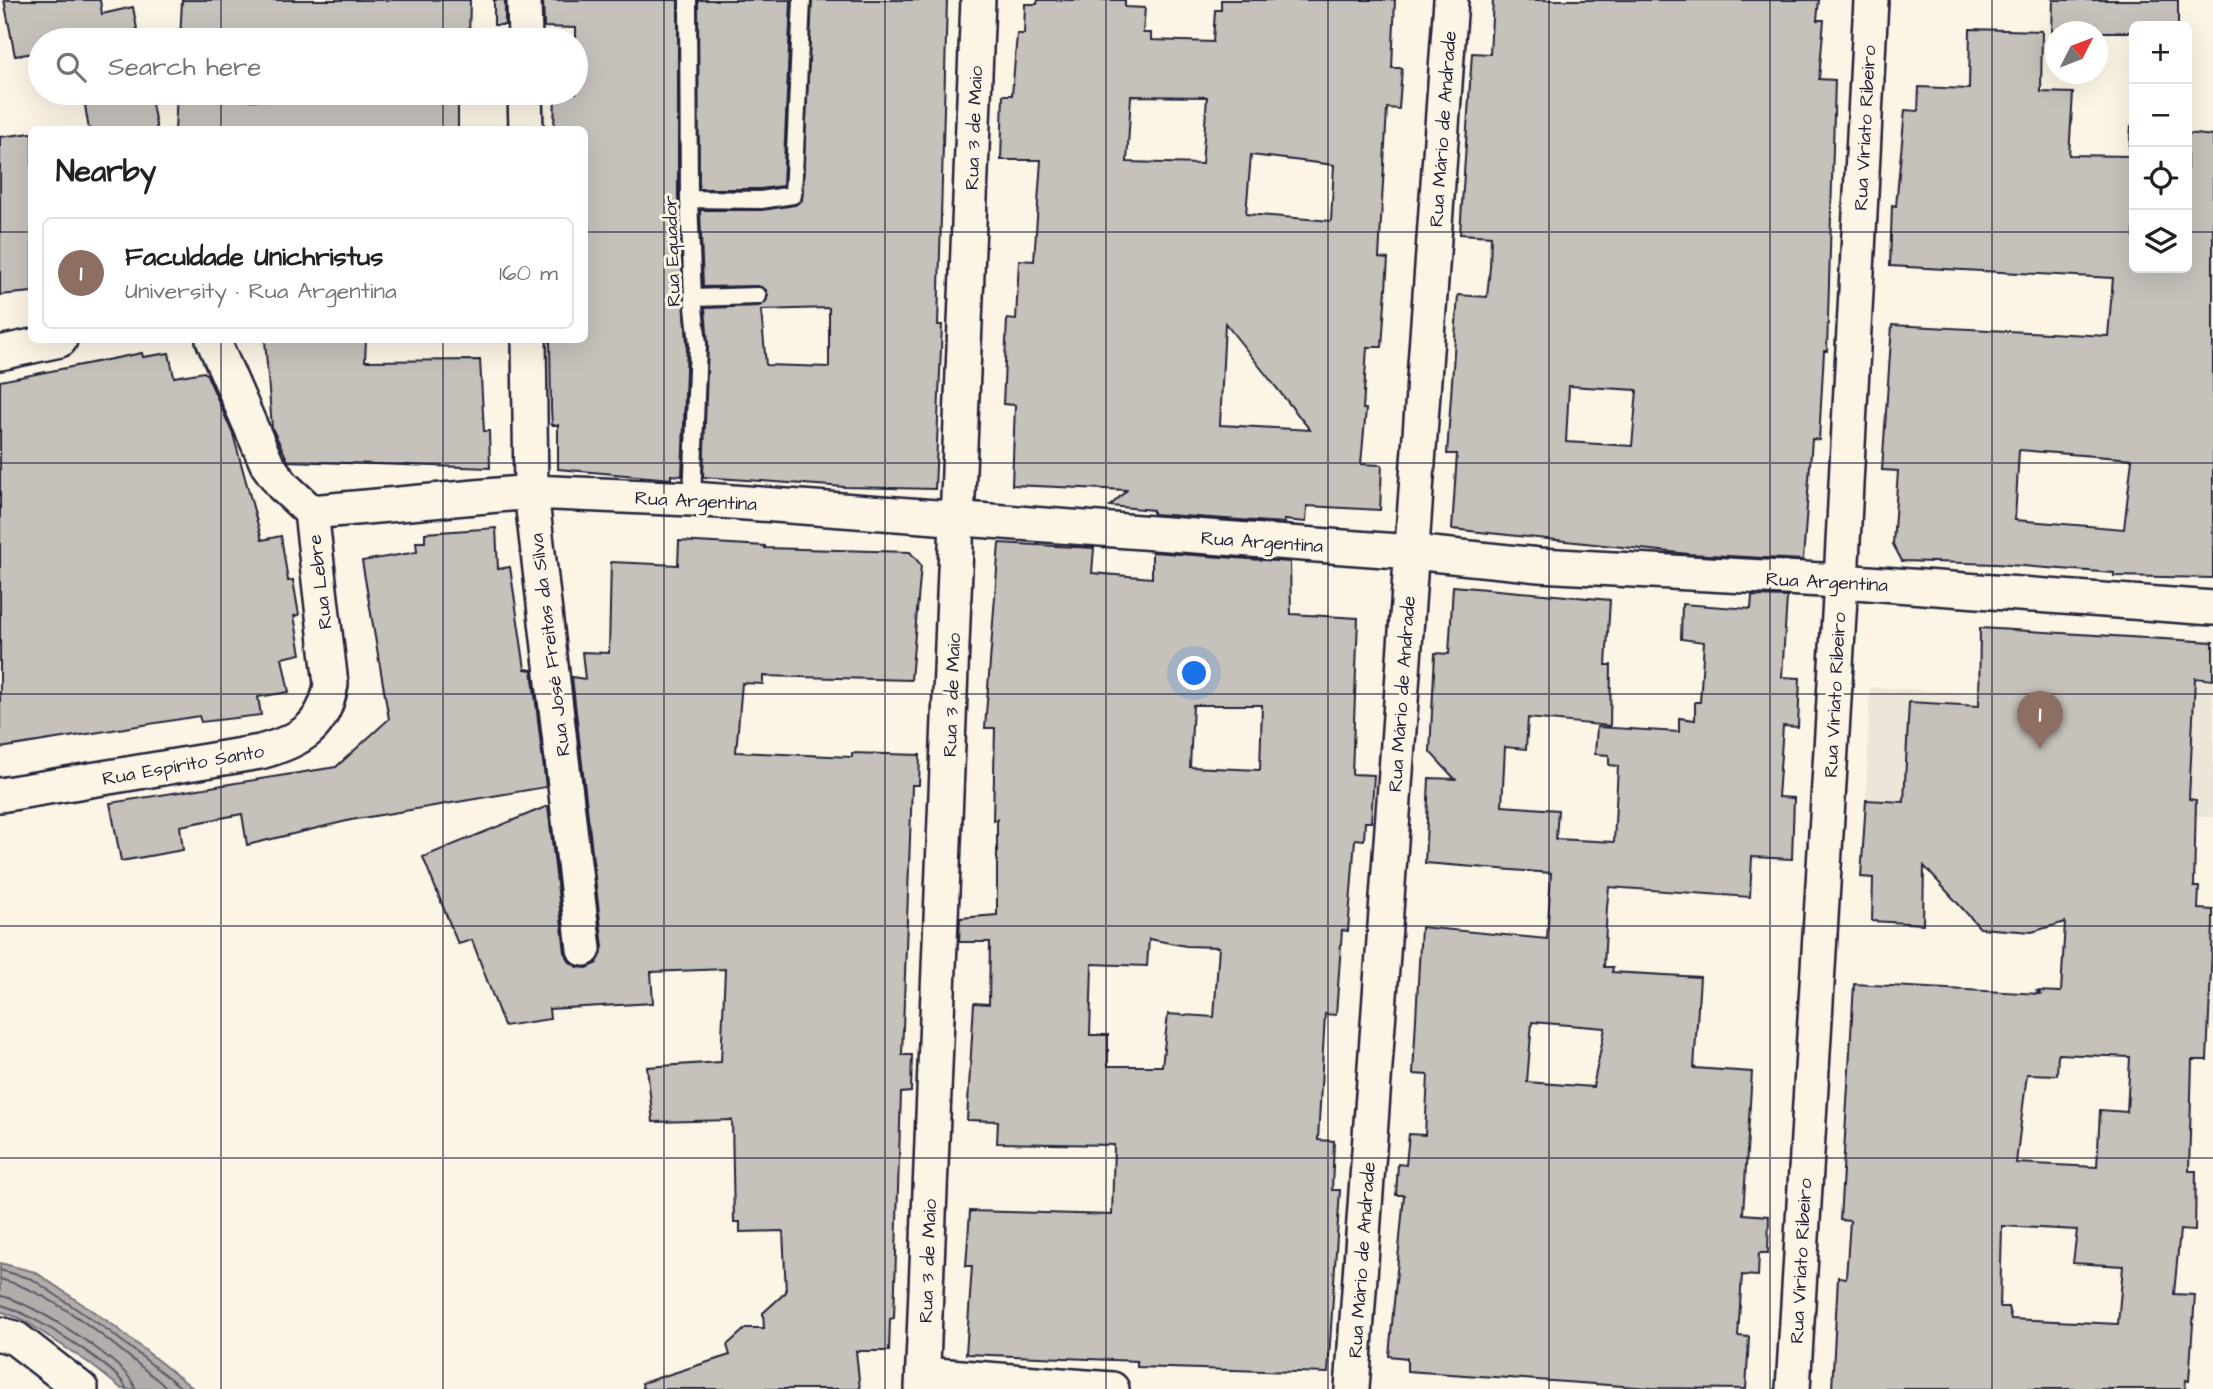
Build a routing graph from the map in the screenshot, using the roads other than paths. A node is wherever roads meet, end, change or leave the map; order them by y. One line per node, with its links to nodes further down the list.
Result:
1 (524, 0): 7 (street)
2 (688, 0): 10 (lane, Rua Equador)
3 (802, 0): 10 (lane)
4 (978, 0): 20 (street, Rua 3 de Maio)
5 (1451, 0): 21 (street, Rua Mário de Andrade)
6 (1871, 0): 22 (street, Rua Viriato Ribeiro)
7 (525, 28)
8 (525, 105): 9 (street)
9 (526, 126)
10 (690, 198): 12 (lane, Rua Equador)
11 (758, 296): 12 (lane)
12 (693, 298): 18 (lane, Rua Equador)
13 (47, 343): 16 (street)
14 (215, 343): 19 (street, Rua Lebre)
15 (529, 343): 17 (street, Rua José Freitas da Silva)
16 (0, 353)
17 (531, 492): 18 (street, Rua Argentina); 19 (street, Rua Argentina); 26 (street, Rua José Freitas da Silva)
18 (692, 499): 20 (street, Rua Argentina)
19 (311, 512): 24 (street, Rua Lebre)
20 (959, 517): 21 (street, Rua Argentina); 28 (street, Rua 3 de Maio)
21 (1412, 552): 22 (street, Rua Argentina); 31 (street, Rua Mário de Andrade)
22 (1841, 581): 23 (street, Rua Argentina); 32 (street, Rua Viriato Ribeiro)
23 (2213, 608)
24 (331, 684): 25 (street, Rua Espírito Santo)
25 (0, 795)
26 (584, 949)
27 (0, 1334): 29 (street)
28 (922, 1382): 30 (street)
29 (81, 1389)
30 (1112, 1389)
31 (1352, 1389)
32 (1793, 1389)

